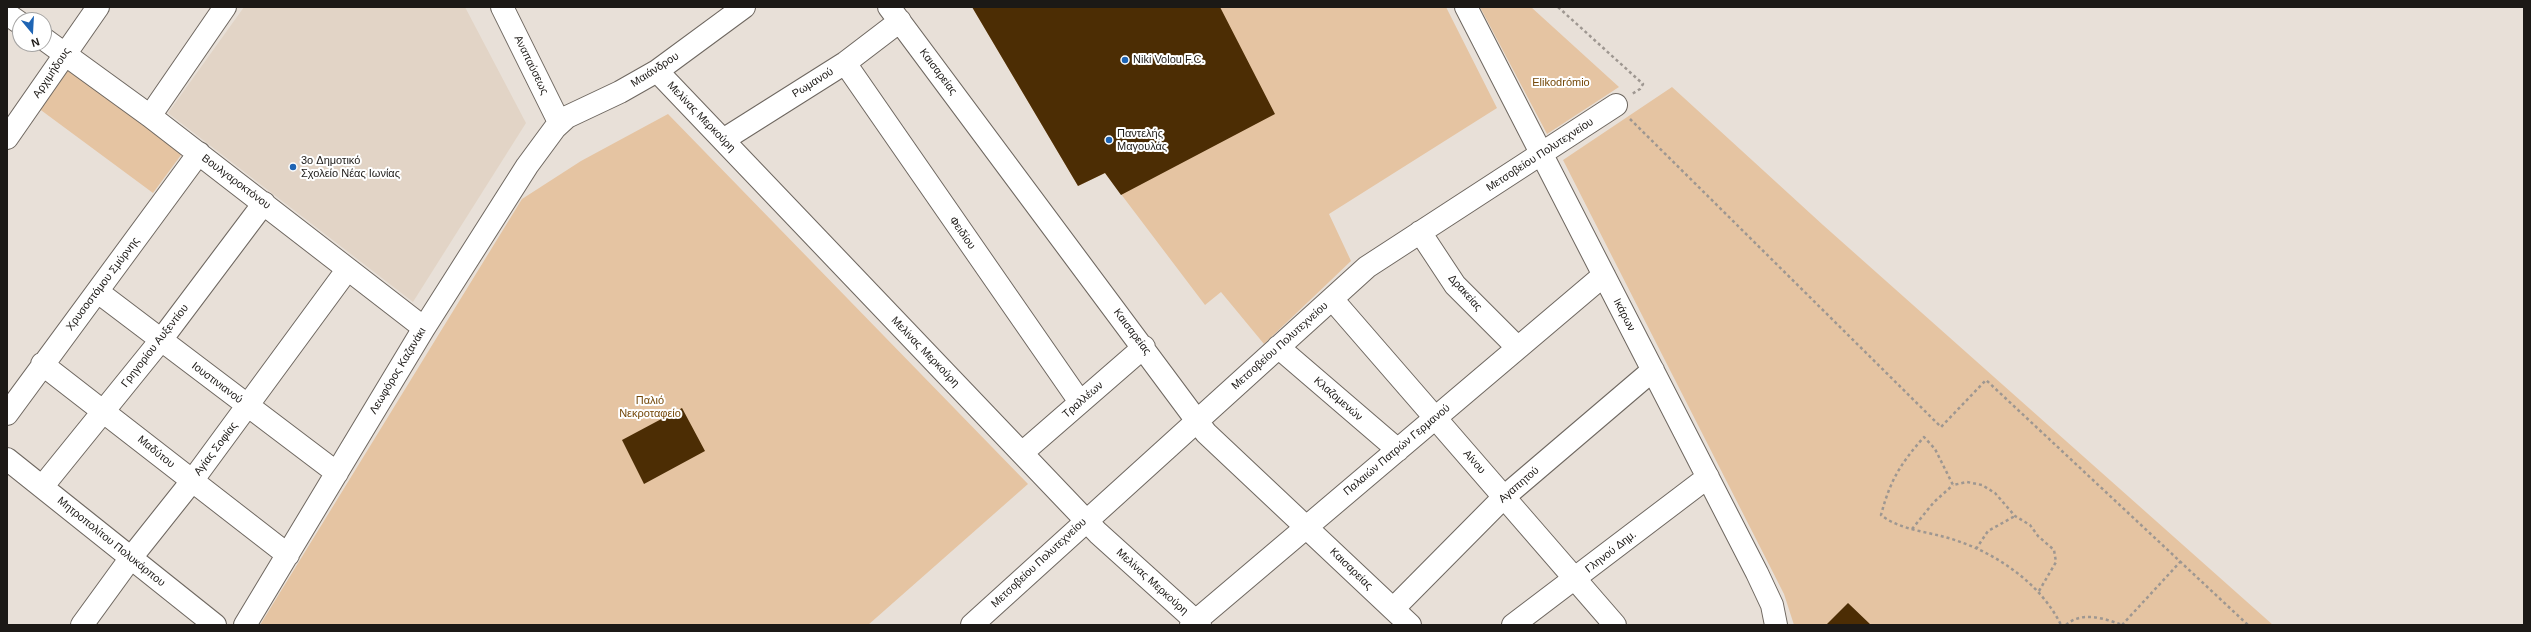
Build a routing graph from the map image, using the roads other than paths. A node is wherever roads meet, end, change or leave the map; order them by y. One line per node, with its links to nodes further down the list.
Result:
1 (98, 7): 8 (street, Αρχιμήδους)
2 (225, 7): 12 (street)
3 (502, 7): 13 (street, Αναπαύσεως)
4 (744, 7): 10 (street, Μαιάνδρου)
5 (1466, 7): 17 (street, Ικάρων)
6 (895, 14): 9 (street, Ρωμανού); 26 (street, Καισαρείας)
7 (52, 45): 8 (street, Βουλγαροκτόνου)
8 (65, 54): 12 (street, Βουλγαροκτόνου); 14 (street, Αρχιμήδους)
9 (845, 63): 15 (street, Ρωμανού); 31 (street, Φειδίου)
10 (657, 71): 13 (street, Μαιάνδρου); 15 (street, Μελίνας Μερκούρη)
11 (1616, 105): 17 (street, Μετσοβείου Πολυτεχνείου)
12 (150, 116): 16 (street, Βουλγαροκτόνου)
13 (559, 122): 24 (street, Λεωφόρος Καζανάκι)
14 (7, 138)
15 (723, 140): 38 (street, Μελίνας Μερκούρη)
16 (199, 153): 18 (street, Βουλγαροκτόνου); 22 (street, Χρυσοστόμου Σμύρνης)
17 (1542, 154): 19 (street, Μετσοβείου Πολυτεχνείου); 21 (street, Ικάρων)
18 (264, 203): 20 (street, Βουλγαροκτόνου); 25 (street, Γρηγορίου Αυξεντίου)
19 (1420, 232): 23 (street, Μετσοβείου Πολυτεχνείου); 28 (street, Δρακείας)
20 (347, 270): 24 (street, Βουλγαροκτόνου); 32 (street, Αγίας Σοφίας)
21 (1604, 275): 28 (street, Παλαιών Πατρών Γερμανού); 30 (street, Ικάρων)
22 (98, 292): 25 (street, Ιουστινιανού); 29 (street, Χρυσοστόμου Σμύρνης)
23 (1332, 299): 27 (street, Μετσοβείου Πολυτεχνείου); 35 (street, Αίνου)
24 (424, 328): 40 (street, Λεωφόρος Καζανάκι)
25 (161, 340): 32 (street, Ιουστινιανού); 33 (street, Γρηγορίου Αυξεντίου)
26 (1144, 347): 31 (street, Τραλλέων); 36 (street, Καισαρείας)
27 (1278, 347): 36 (street, Μετσοβείου Πολυτεχνείου); 37 (street, Κλαζομενών)
28 (1518, 348): 35 (street, Παλαιών Πατρών Γερμανού)
29 (42, 364): 33 (street, Μαδύτου); 34 (street, Χρυσοστόμου Σμύρνης)
30 (1653, 370): 41 (street, Ικάρων); 44 (street, Αγαπητού)
31 (1080, 402): 38 (street, Τραλλέων)
32 (248, 406): 40 (street, Ιουστινιανού); 42 (street, Αγίας Σοφίας)
33 (104, 411): 42 (street, Μαδύτου); 43 (street, Γρηγορίου Αυξεντίου)
34 (7, 414)
35 (1435, 417): 37 (street, Παλαιών Πατρών Γερμανού); 44 (street, Αίνου)
36 (1198, 421): 45 (street, Μετσοβείου Πολυτεχνείου); 46 (street, Καισαρείας)
37 (1398, 450): 46 (street, Παλαιών Πατρών Γερμανού)
38 (1022, 453): 45 (street, Μελίνας Μερκούρη)
39 (7, 459): 43 (street, Μητροπολίτου Πολυκάρπου)
40 (337, 473): 47 (street, Λεωφόρος Καζανάκι)
41 (1708, 477): 49 (street, Γληνού Δημ.); 59 (street, Ικάρων)
42 (192, 481): 47 (street, Μαδύτου); 48 (street, Αγίας Σοφίας)
43 (42, 487): 48 (street, Μητροπολίτου Πολυκάρπου)
44 (1504, 497): 49 (street, Αίνου); 50 (street, Αγαπητού)
45 (1086, 521): 51 (street, Μελίνας Μερκούρη); 55 (street, Μετσοβείου Πολυτεχνείου)
46 (1307, 527): 50 (street, Καισαρείας); 51 (street, Παλαιών Πατρών Γερμανού)
47 (288, 555): 54 (street, Λεωφόρος Καζανάκι)
48 (130, 559): 52 (street, Αγίας Σοφίας); 53 (street, Μητροπολίτου Πολυκάρπου)
49 (1575, 579): 57 (street, Γληνού Δημ.); 58 (street, Αίνου)
50 (1393, 609): 56 (street, Καισαρείας)
51 (1195, 624)
52 (82, 625)
53 (215, 625)
54 (244, 625)
55 (972, 625)
56 (1410, 625)
57 (1513, 625)
58 (1616, 625)
59 (1776, 625)

